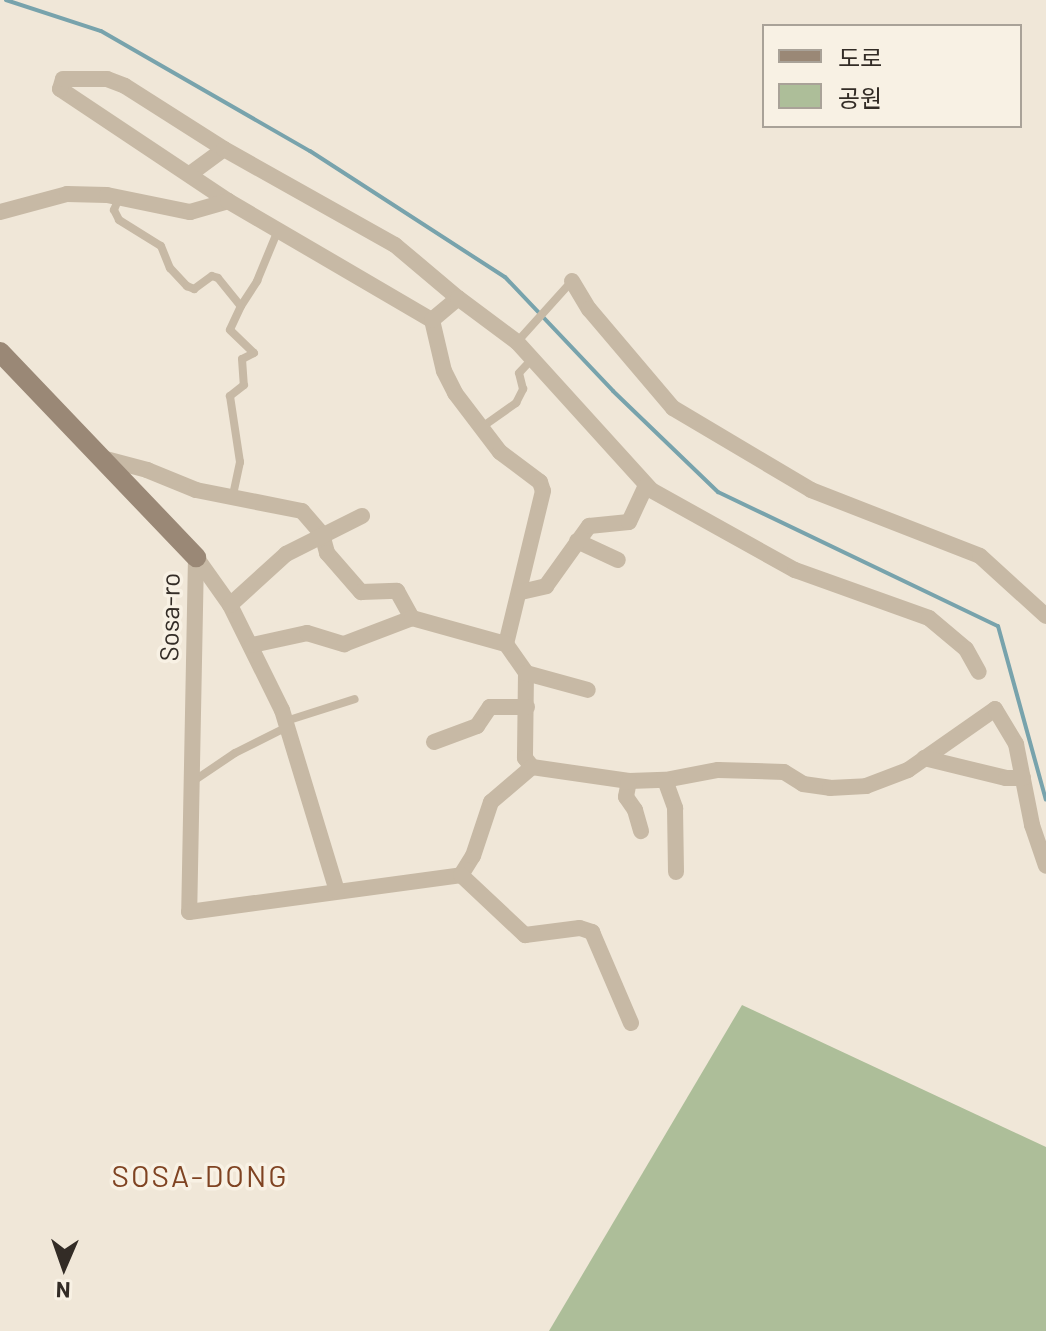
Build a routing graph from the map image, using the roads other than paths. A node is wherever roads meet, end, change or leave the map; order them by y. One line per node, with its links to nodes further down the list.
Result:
1 (224, 149): 2 (street); 2 (street); 8 (street)
2 (190, 174): 4 (street)
3 (119, 197): 4 (street); 5 (street); 9 (lane)
4 (228, 201): 6 (street)
5 (0, 212)
6 (278, 230): 9 (lane); 10 (street)
7 (572, 281): 11 (lane); 25 (street)
8 (458, 298): 10 (street); 11 (street)
9 (241, 306): 17 (lane)
10 (432, 320): 14 (street)
11 (517, 342): 13 (street)
12 (0, 352): 15 (street, Sosa-ro)
13 (532, 359): 14 (lane); 16 (street)
14 (482, 427): 23 (street)
15 (96, 457): 17 (street); 21 (street, Sosa-ro)
16 (646, 486): 20 (street); 29 (street)
17 (233, 496): 19 (street)
18 (362, 516): 19 (street)
19 (322, 534): 24 (street); 26 (street)
20 (577, 541): 22 (street); 23 (street)
21 (196, 557): 24 (street); 41 (street, Sosa-ro)
22 (618, 560)
23 (521, 592): 27 (street)
24 (230, 605): 28 (street)
25 (1046, 616)
26 (412, 618): 27 (street); 28 (street)
27 (506, 644): 30 (street)
28 (252, 645): 34 (street)
29 (979, 672)
30 (526, 673): 31 (street); 33 (street)
31 (588, 690)
32 (355, 699): 34 (lane)
33 (527, 707): 35 (street); 37 (street)
34 (287, 724): 41 (lane); 46 (street)
35 (434, 742)
36 (924, 758): 38 (street); 38 (street); 39 (street)
37 (532, 767): 40 (street); 45 (street)
38 (1023, 778): 43 (street)
39 (665, 780): 40 (street); 44 (street)
40 (629, 781): 42 (street)
41 (192, 782): 46 (street, Sosa-ro)
42 (641, 831)
43 (1046, 866)
44 (676, 872)
45 (461, 875): 46 (street); 47 (street)
46 (337, 891)
47 (631, 1023)

